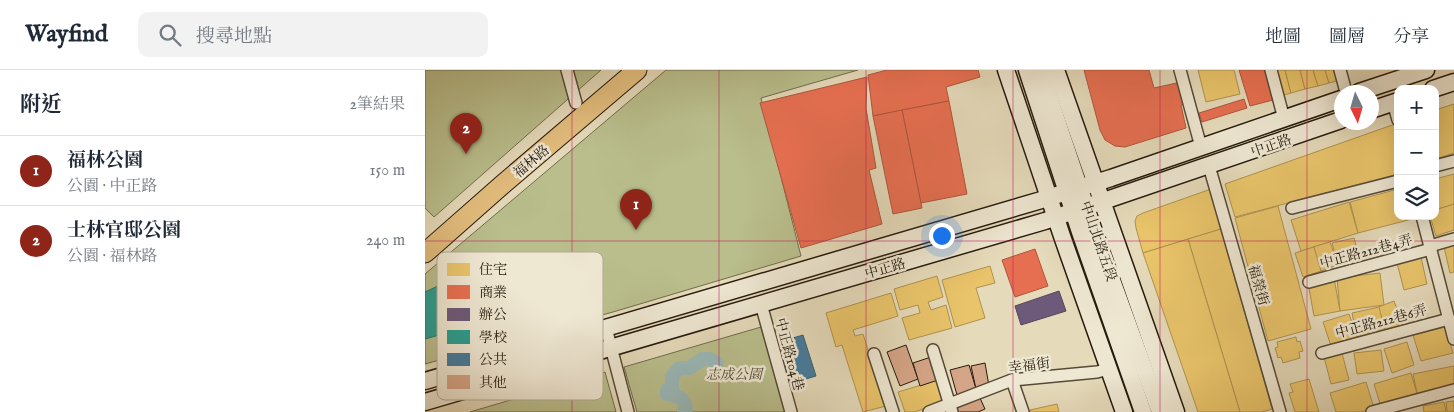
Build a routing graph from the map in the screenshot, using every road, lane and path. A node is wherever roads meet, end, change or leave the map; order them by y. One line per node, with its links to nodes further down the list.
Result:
1 (567, 70): 17 (street)
2 (637, 70): 35 (main road, 福林路)
3 (1006, 70): 28 (main road)
4 (1027, 70): 27 (main road, 中山北路五段)
5 (1040, 70): 27 (main road, 中山北路五段)
6 (1056, 70): 27 (main road, 中山北路五段)
7 (1180, 70): 22 (street)
8 (1271, 70): 20 (street)
9 (1340, 70): 13 (street)
10 (1425, 70): 11 (main road)
11 (1403, 74): 14 (main road)
12 (1454, 82): 15 (main road)
13 (1344, 85)
14 (1376, 85)
15 (1439, 87)
16 (1334, 101): 20 (main road, 中正路)
17 (575, 103)
18 (1394, 103): 19 (main road)
19 (1379, 107)
20 (1284, 119): 22 (main road, 中正路)
21 (1334, 122): 25 (main road, 中正路)
22 (1201, 147): 27 (main road, 中正路)
23 (1454, 161): 24 (street)
24 (1439, 165)
25 (1209, 166): 29 (main road, 中正路); 62 (street, 福榮街)
26 (1394, 181): 30 (street)
27 (1081, 188): 28 (main road, 中正路); 29 (main road, 中山北路五段)
28 (1049, 198): 31 (main road); 39 (main road, 中正路)
29 (1087, 207): 31 (main road, 中正路); 59 (main road, 中山北路五段); 60 (main road, 中山北路五段); 61 (main road, 中山北路五段)
30 (1293, 208)
31 (1055, 217): 37 (main road, 中正路); 47 (main road)
32 (1423, 220): 34 (street)
33 (1454, 239): 34 (street, 中正路212巷4弄)
34 (1430, 247): 36 (street, 中正路212巷4弄); 38 (street)
35 (425, 253)
36 (1309, 282)
37 (761, 304): 42 (main road, 中正路); 54 (street, 中正路104巷)
38 (1450, 316): 41 (street); 45 (street, 中正路212巷6弄)
39 (606, 328): 40 (main road, 中正路); 42 (street)
40 (603, 329)
41 (1454, 339)
42 (611, 348): 43 (main road, 中正路); 53 (street)
43 (603, 350)
44 (933, 350): 52 (street)
45 (1322, 353)
46 (873, 354): 55 (street)
47 (1109, 368): 49 (street, 幸福街); 58 (main road)
48 (437, 377): 50 (main road, 中正路)
49 (1013, 380): 52 (street, 幸福街); 57 (street)
50 (425, 381)
51 (1454, 390): 63 (street)
52 (951, 408): 56 (street, 幸福街)
53 (627, 412)
54 (791, 412)
55 (893, 412)
56 (929, 412)
57 (1023, 412)
58 (1124, 412)
59 (1143, 412)
60 (1160, 412)
61 (1176, 412)
62 (1280, 412)
63 (1372, 412)

